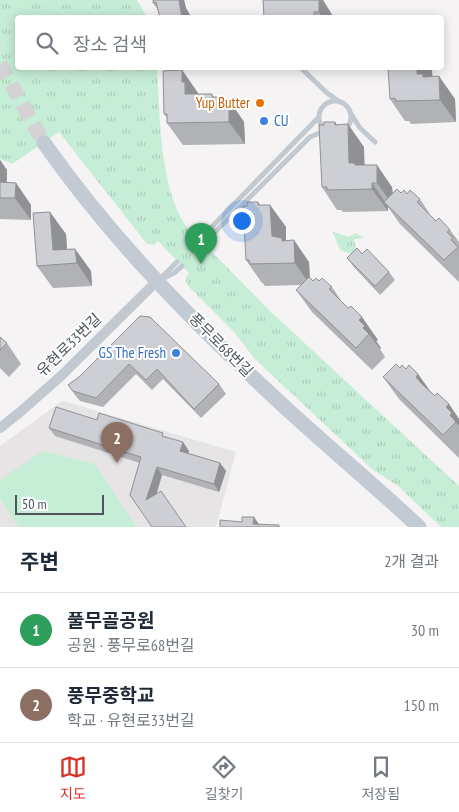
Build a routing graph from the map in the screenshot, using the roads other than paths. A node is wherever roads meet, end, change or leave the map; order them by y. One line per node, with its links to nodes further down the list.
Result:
1 (303, 70): 2 (lane)
2 (326, 93): 3 (lane); 4 (lane)
3 (341, 102): 4 (lane); 5 (lane)
4 (322, 107): 6 (lane)
5 (350, 114): 7 (lane); 8 (lane)
6 (319, 117): 9 (lane); 9 (lane)
7 (360, 128): 8 (lane); 10 (lane)
8 (346, 129): 9 (lane)
9 (326, 131)
10 (375, 142)
11 (41, 145): 13 (street, 풍무로68번길)
12 (179, 264): 13 (lane)
13 (155, 284): 14 (street, 유현로33번길); 15 (street, 풍무로68번길); 16 (street, 풍무로68번길)
14 (0, 428)
15 (409, 527)
16 (419, 527)

